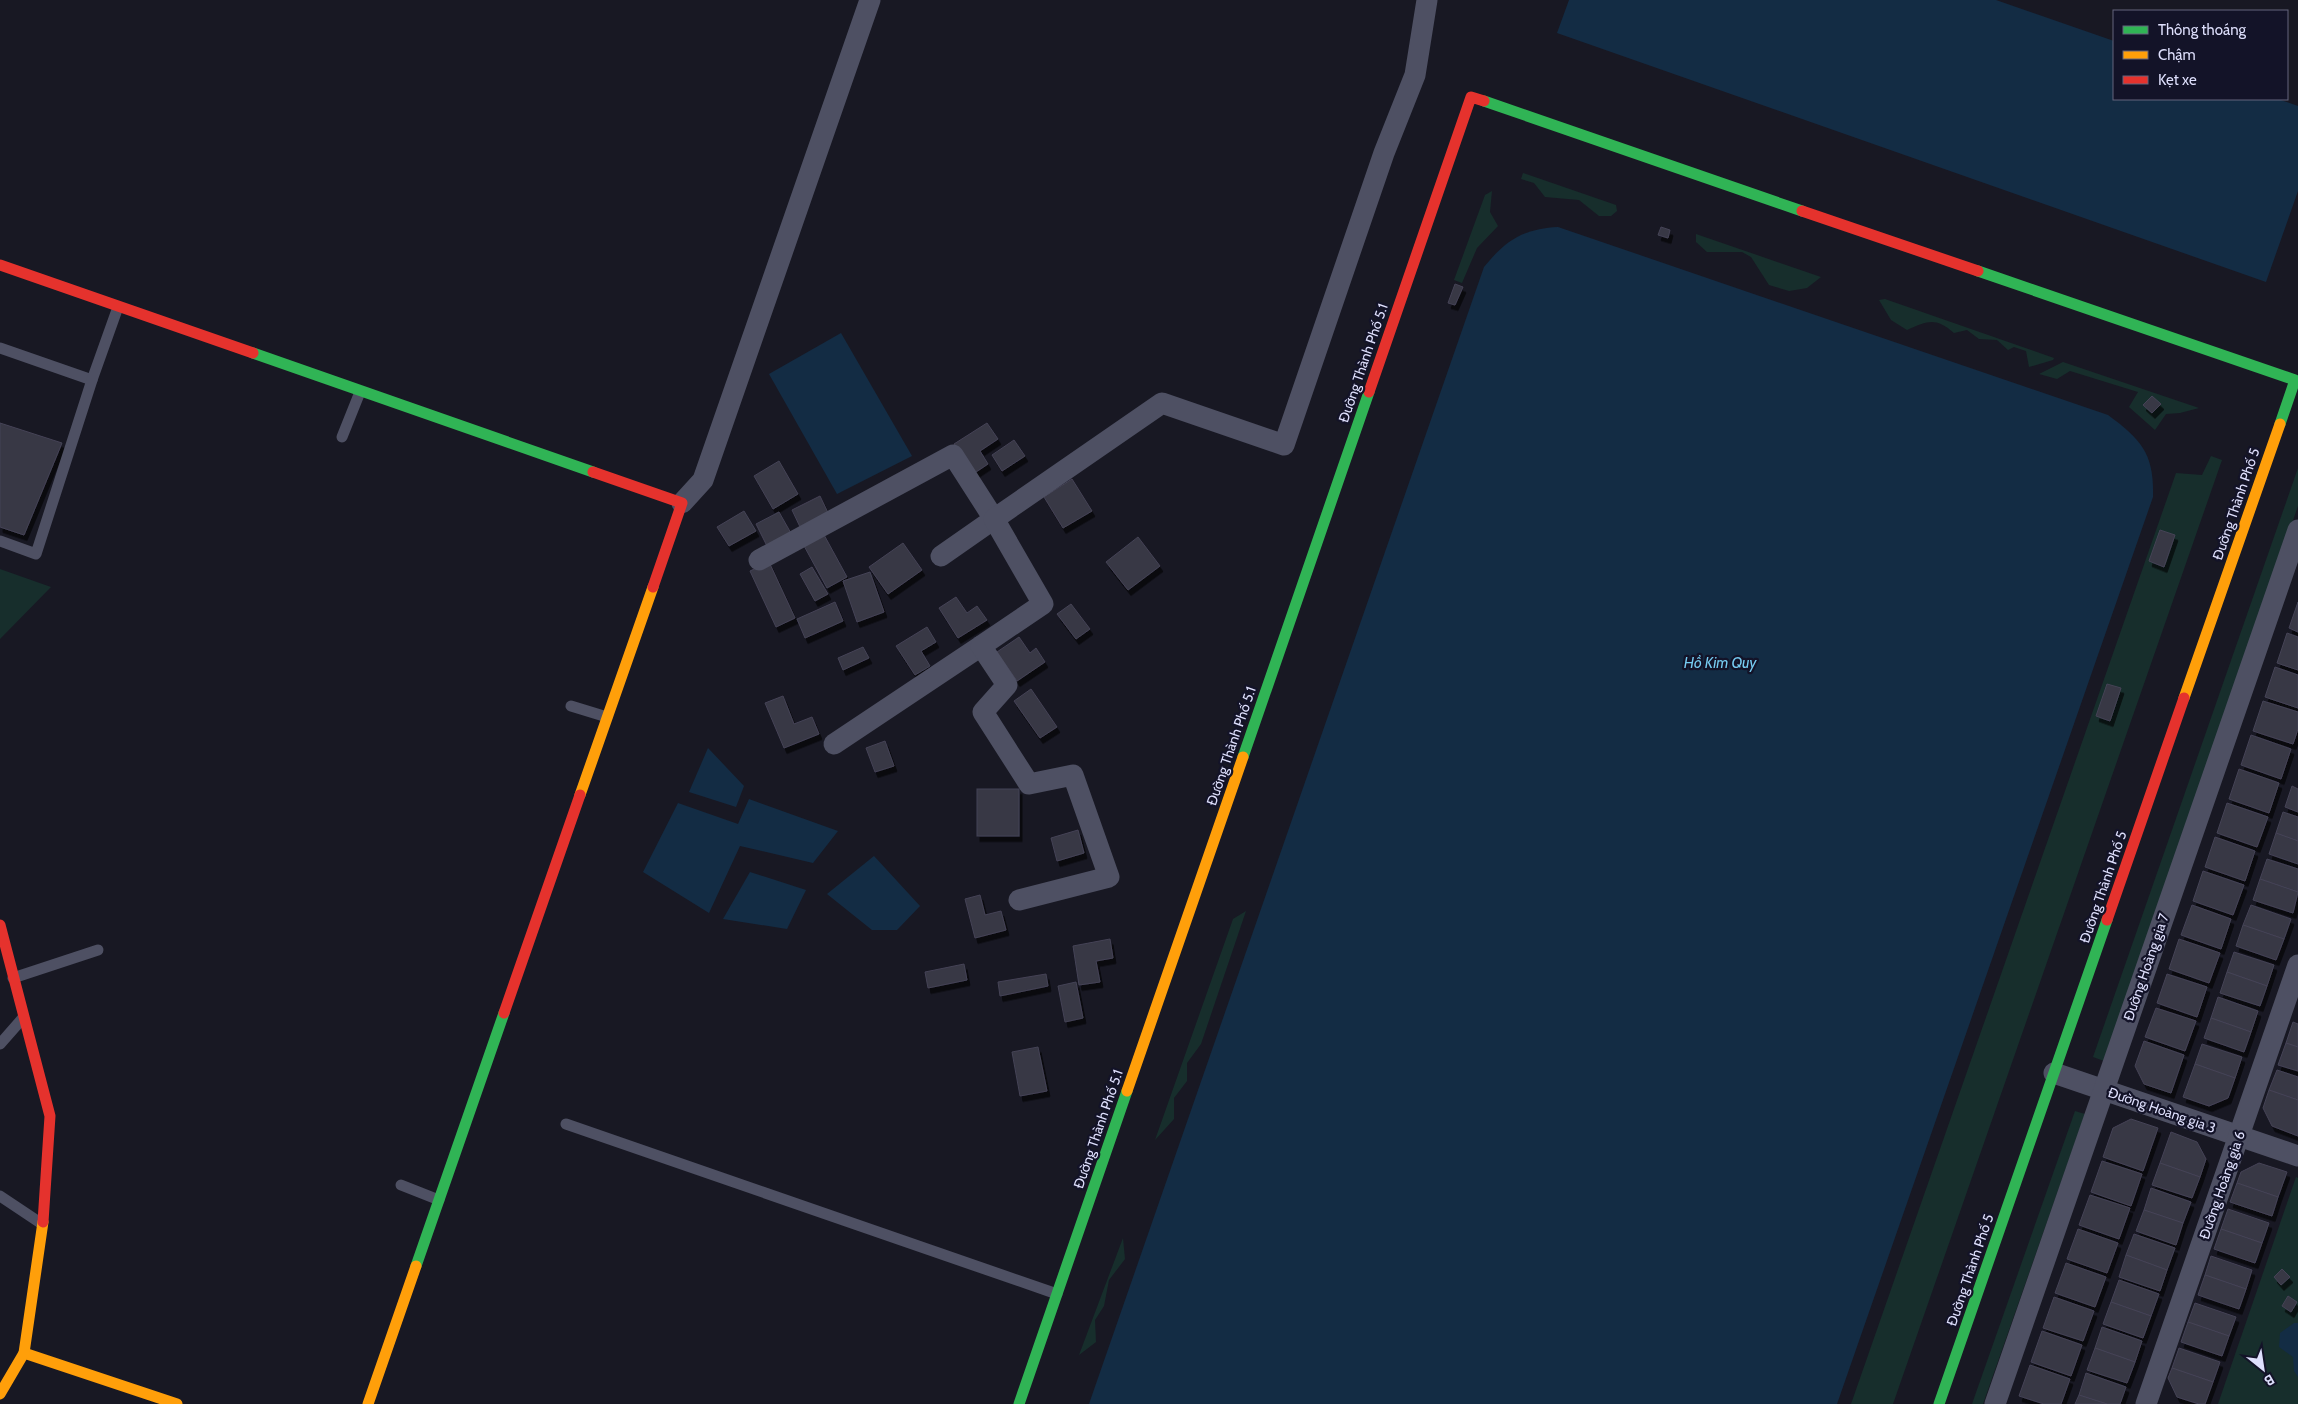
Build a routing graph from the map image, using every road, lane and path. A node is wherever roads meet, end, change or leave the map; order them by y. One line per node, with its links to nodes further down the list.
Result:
1 (870, 0): 10 (street)
2 (1427, 0): 11 (street)
3 (0, 265): 4 (street)
4 (118, 307): 6 (lane); 8 (street)
5 (0, 348): 6 (lane)
6 (92, 380): 13 (lane)
7 (2295, 380): 27 (street, Đường Thành Phố 5); 36 (street, Đường Thành Phố 5.1)
8 (360, 392): 9 (lane); 10 (street)
9 (342, 437)
10 (682, 503): 18 (street)
11 (994, 519): 14 (street); 15 (street); 16 (street)
12 (2298, 530): 28 (street, Đường Hoàng gia 7)
13 (0, 541)
14 (941, 556)
15 (759, 560)
16 (981, 646): 19 (street); 20 (street)
17 (571, 706): 18 (lane)
18 (607, 717): 34 (street)
19 (834, 744)
20 (1019, 900)
21 (0, 925): 24 (street)
22 (98, 950): 24 (lane)
23 (2298, 965): 30 (street, Đường Hoàng gia 6)
24 (13, 978): 25 (street)
25 (25, 1016): 26 (lane); 35 (street)
26 (0, 1044)
27 (2054, 1073): 28 (street, Đường Hoàng gia 3); 42 (street, Đường Thành Phố 5)
28 (2104, 1090): 30 (street, Đường Hoàng gia 3); 43 (street, Đường Hoàng gia 7)
29 (566, 1124): 36 (lane)
30 (2239, 1136): 31 (street, Đường Hoàng gia 3); 44 (street, Đường Hoàng gia 6)
31 (2298, 1156)
32 (402, 1185): 34 (lane)
33 (0, 1196): 35 (lane)
34 (439, 1200): 40 (street)
35 (43, 1224): 37 (street)
36 (1057, 1294): 41 (street, Đường Thành Phố 5.1)
37 (24, 1353): 38 (street); 39 (street)
38 (0, 1394)
39 (177, 1404)
40 (368, 1404)
41 (1019, 1404)
42 (1939, 1404)
43 (1995, 1404)
44 (2146, 1404)

